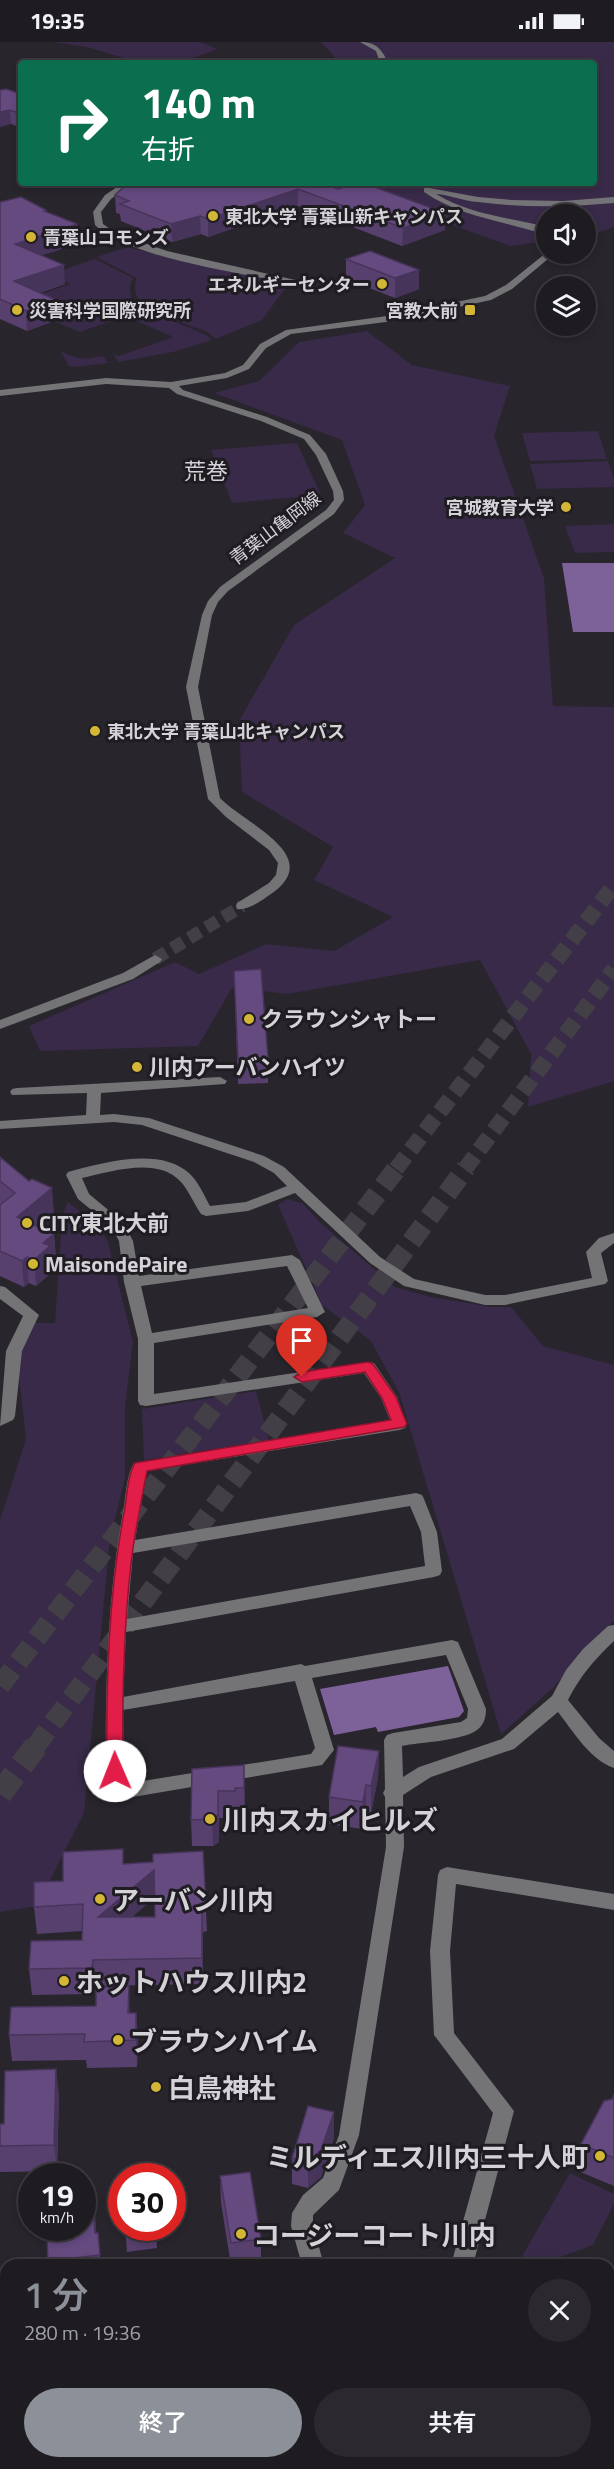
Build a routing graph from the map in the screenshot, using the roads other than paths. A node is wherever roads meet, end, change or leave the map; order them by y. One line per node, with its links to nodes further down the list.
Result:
1 (363, 42): 2 (street)
2 (383, 60)
3 (124, 186): 8 (street)
4 (427, 187): 5 (street); 6 (street)
5 (614, 200)
6 (536, 227)
7 (538, 264): 9 (street)
8 (309, 284)
9 (171, 384): 10 (street, 青葉山亀岡線); 11 (street, 青葉山亀岡線)
10 (0, 393)
11 (242, 906)
12 (155, 959): 13 (street)
13 (0, 1025)
14 (220, 1081): 15 (street)
15 (94, 1089): 16 (street); 17 (street)
16 (17, 1092)
17 (93, 1119): 18 (street); 19 (street)
18 (0, 1125)
19 (297, 1187): 20 (street); 21 (street)
20 (614, 1238)
21 (132, 1282): 23 (street); 23 (street)
22 (0, 1291): 24 (street)
23 (146, 1339): 25 (street)
24 (0, 1420)
25 (125, 1548): 26 (street); 26 (street)
26 (118, 1627): 30 (street)
27 (614, 1631): 29 (street)
28 (301, 1671): 30 (street); 30 (street); 32 (street)
29 (559, 1701): 31 (street); 32 (street)
30 (114, 1705)
31 (614, 1761)
32 (392, 1793): 34 (street)
33 (614, 1902): 35 (street)
34 (311, 2259)
35 (463, 2259)

